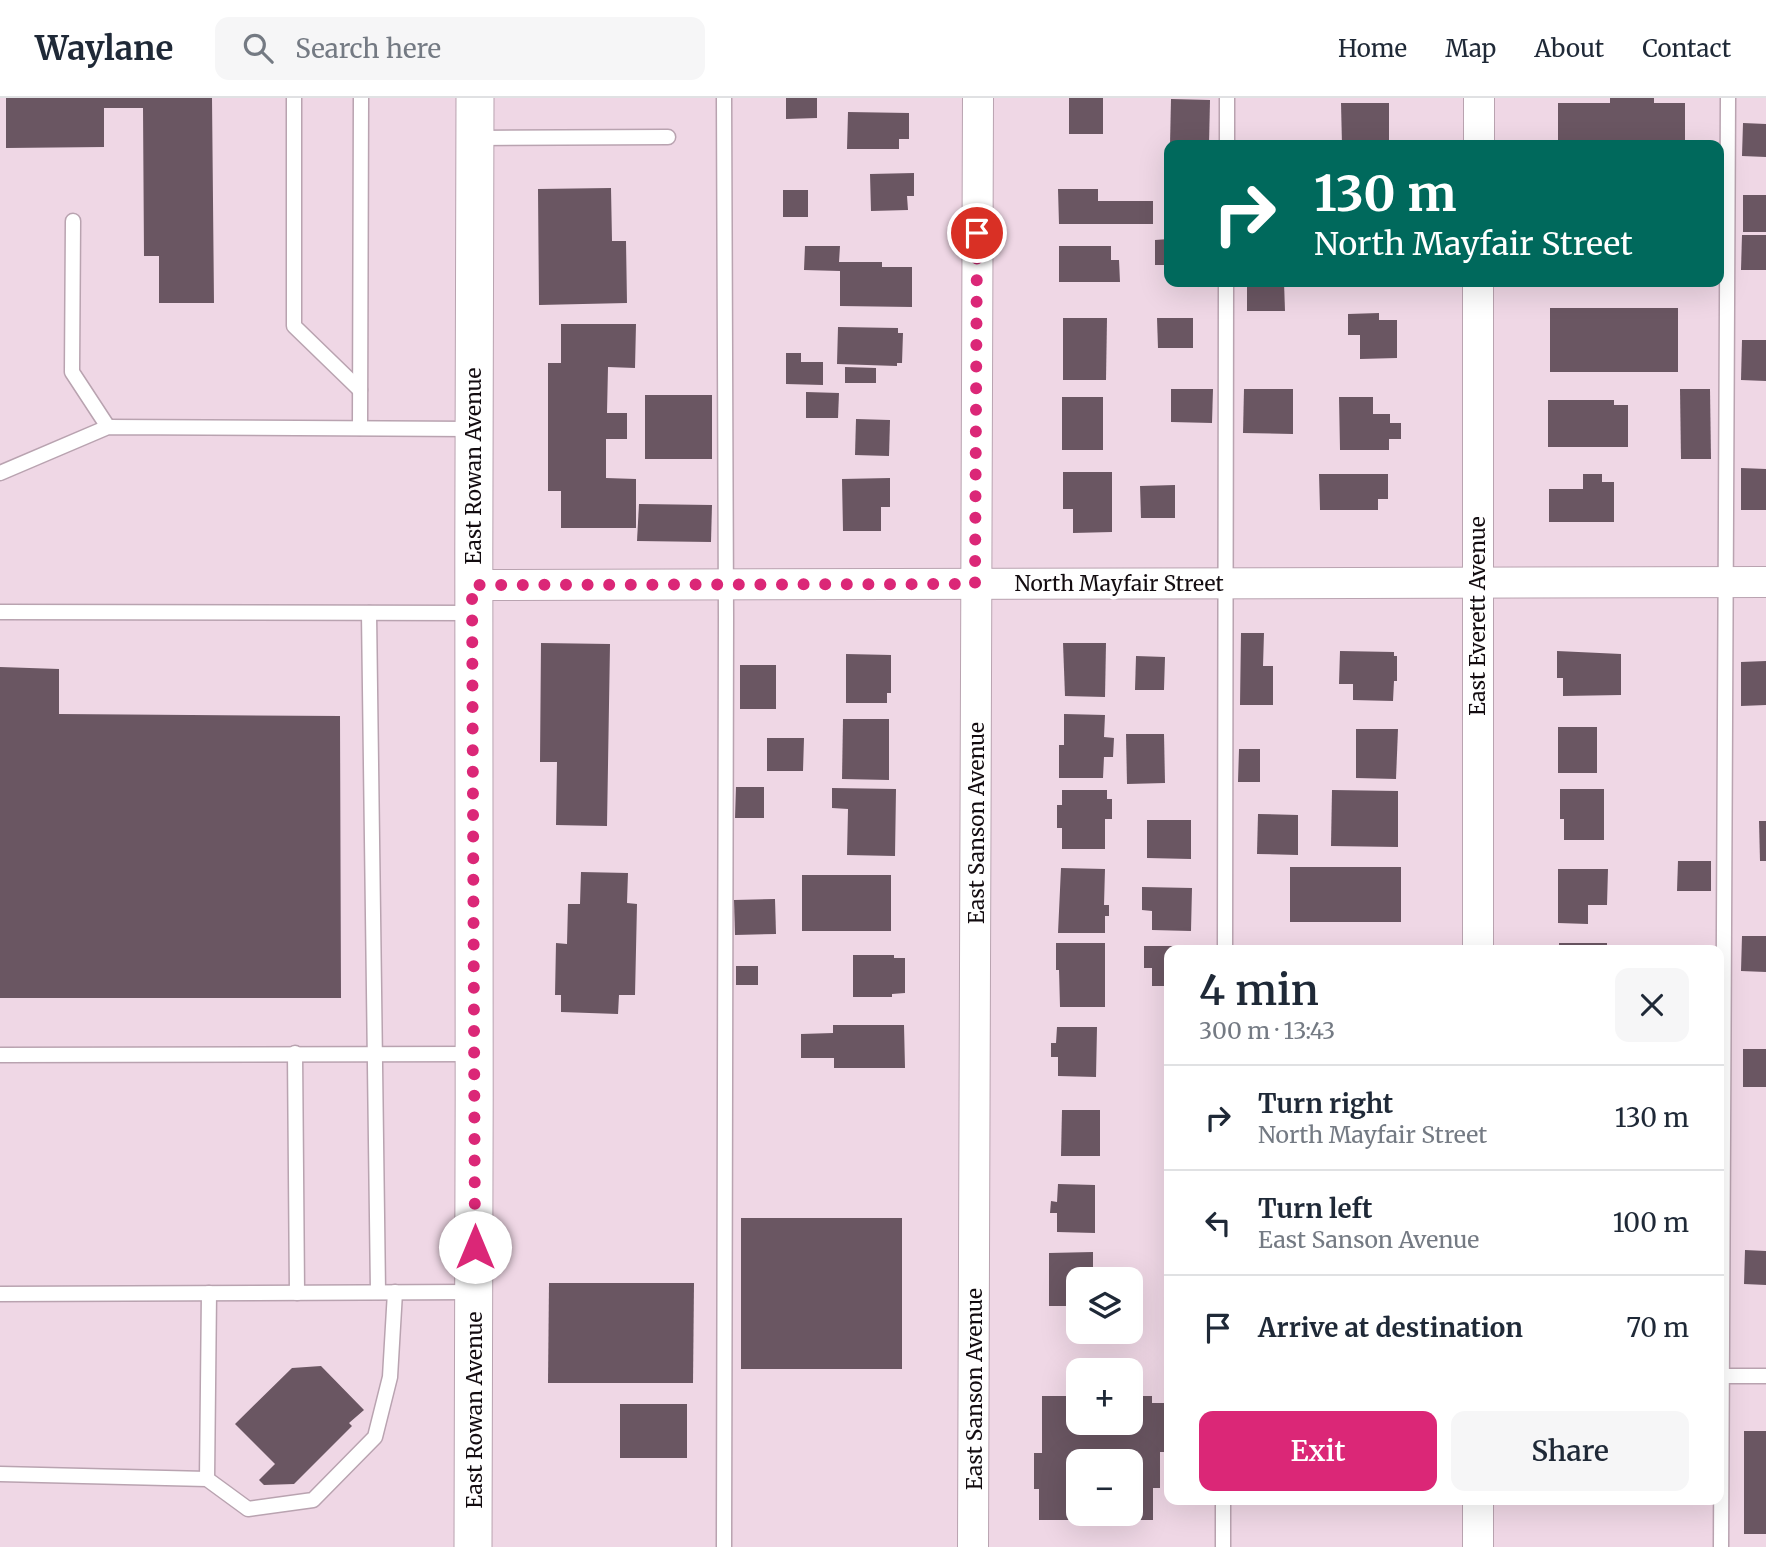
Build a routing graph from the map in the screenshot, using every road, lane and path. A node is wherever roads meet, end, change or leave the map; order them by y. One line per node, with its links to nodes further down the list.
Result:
1 (294, 98): 16 (lane)
2 (360, 98): 16 (lane)
3 (475, 98): 10 (street, East Rowan Avenue)
4 (724, 98): 25 (lane)
5 (978, 98): 26 (street, East Sanson Avenue)
6 (1227, 98): 11 (lane)
7 (1479, 98): 12 (street)
8 (1728, 98): 21 (lane)
9 (667, 136): 10 (lane)
10 (474, 138): 19 (street, East Rowan Avenue)
11 (1227, 140)
12 (1479, 140)
13 (73, 221): 17 (lane)
14 (1226, 287): 23 (lane)
15 (1478, 287): 24 (street, East Everett Avenue)
16 (360, 390): 18 (lane)
17 (108, 427): 18 (lane); 20 (lane)
18 (360, 428): 19 (lane)
19 (474, 429): 27 (street, East Rowan Avenue)
20 (0, 473)
21 (1726, 582): 22 (street, North Mayfair Street); 24 (street, North Mayfair Street); 32 (lane)
22 (1766, 582)
23 (1226, 583): 24 (street, North Mayfair Street); 26 (street, North Mayfair Street); 30 (lane)
24 (1477, 583): 31 (street, East Everett Avenue)
25 (726, 584): 26 (street, North Mayfair Street); 27 (street, North Mayfair Street); 51 (lane)
26 (975, 584): 52 (street, East Sanson Avenue)
27 (472, 599): 29 (lane); 35 (street, East Rowan Avenue)
28 (0, 612): 29 (lane)
29 (369, 613): 34 (lane)
30 (1224, 945)
31 (1478, 945)
32 (1724, 979)
33 (295, 1054): 34 (lane); 36 (lane); 41 (lane)
34 (375, 1054): 35 (lane); 37 (lane)
35 (475, 1054): 39 (street, East Rowan Avenue)
36 (0, 1055)
37 (378, 1292): 38 (lane); 41 (lane)
38 (395, 1292): 39 (lane); 46 (lane)
39 (475, 1292): 50 (street, East Rowan Avenue)
40 (209, 1293): 41 (lane); 42 (lane); 46 (lane)
41 (297, 1293)
42 (0, 1294)
43 (1724, 1376): 44 (lane)
44 (1766, 1376)
45 (0, 1474): 46 (lane)
46 (207, 1479)
47 (1223, 1505): 53 (lane)
48 (1478, 1505): 54 (street)
49 (1721, 1505): 55 (lane)
50 (473, 1547)
51 (724, 1547)
52 (973, 1547)
53 (1223, 1547)
54 (1478, 1547)
55 (1721, 1547)

